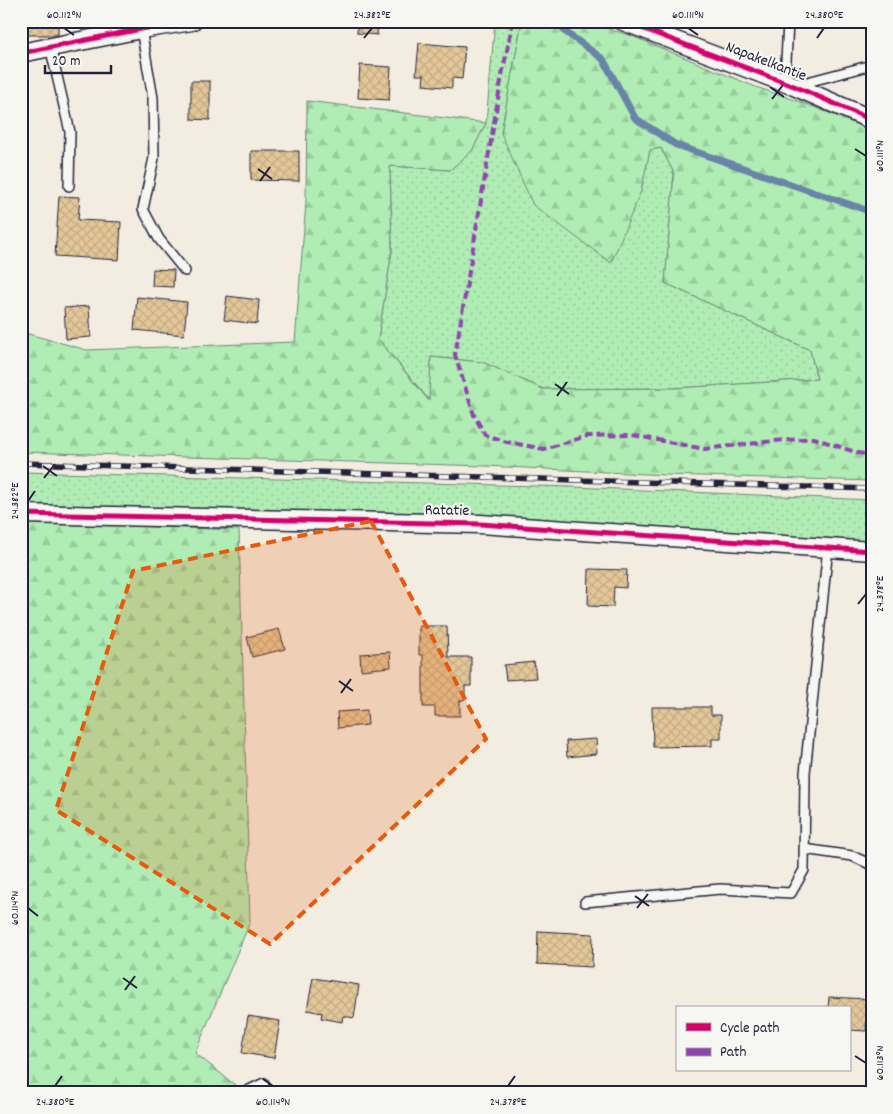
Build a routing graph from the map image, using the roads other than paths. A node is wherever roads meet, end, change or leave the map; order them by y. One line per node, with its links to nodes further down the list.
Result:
1 (192, 21): 4 (street)
2 (788, 21): 8 (lane)
3 (625, 22): 8 (street, Napakelkantie)
4 (141, 29): 5 (street); 11 (lane)
5 (50, 46): 6 (street); 10 (lane)
6 (21, 53)
7 (872, 65): 8 (lane)
8 (789, 84): 9 (street, Napakelkantie)
9 (872, 120)
10 (69, 186)
11 (184, 271)
12 (21, 514): 13 (street, Ratatie)
13 (828, 547): 14 (street, Ratatie); 15 (lane)
14 (872, 551)
15 (804, 849): 16 (lane); 17 (lane)
16 (872, 865)
17 (585, 902)
18 (264, 1083): 19 (lane)
19 (242, 1093)

